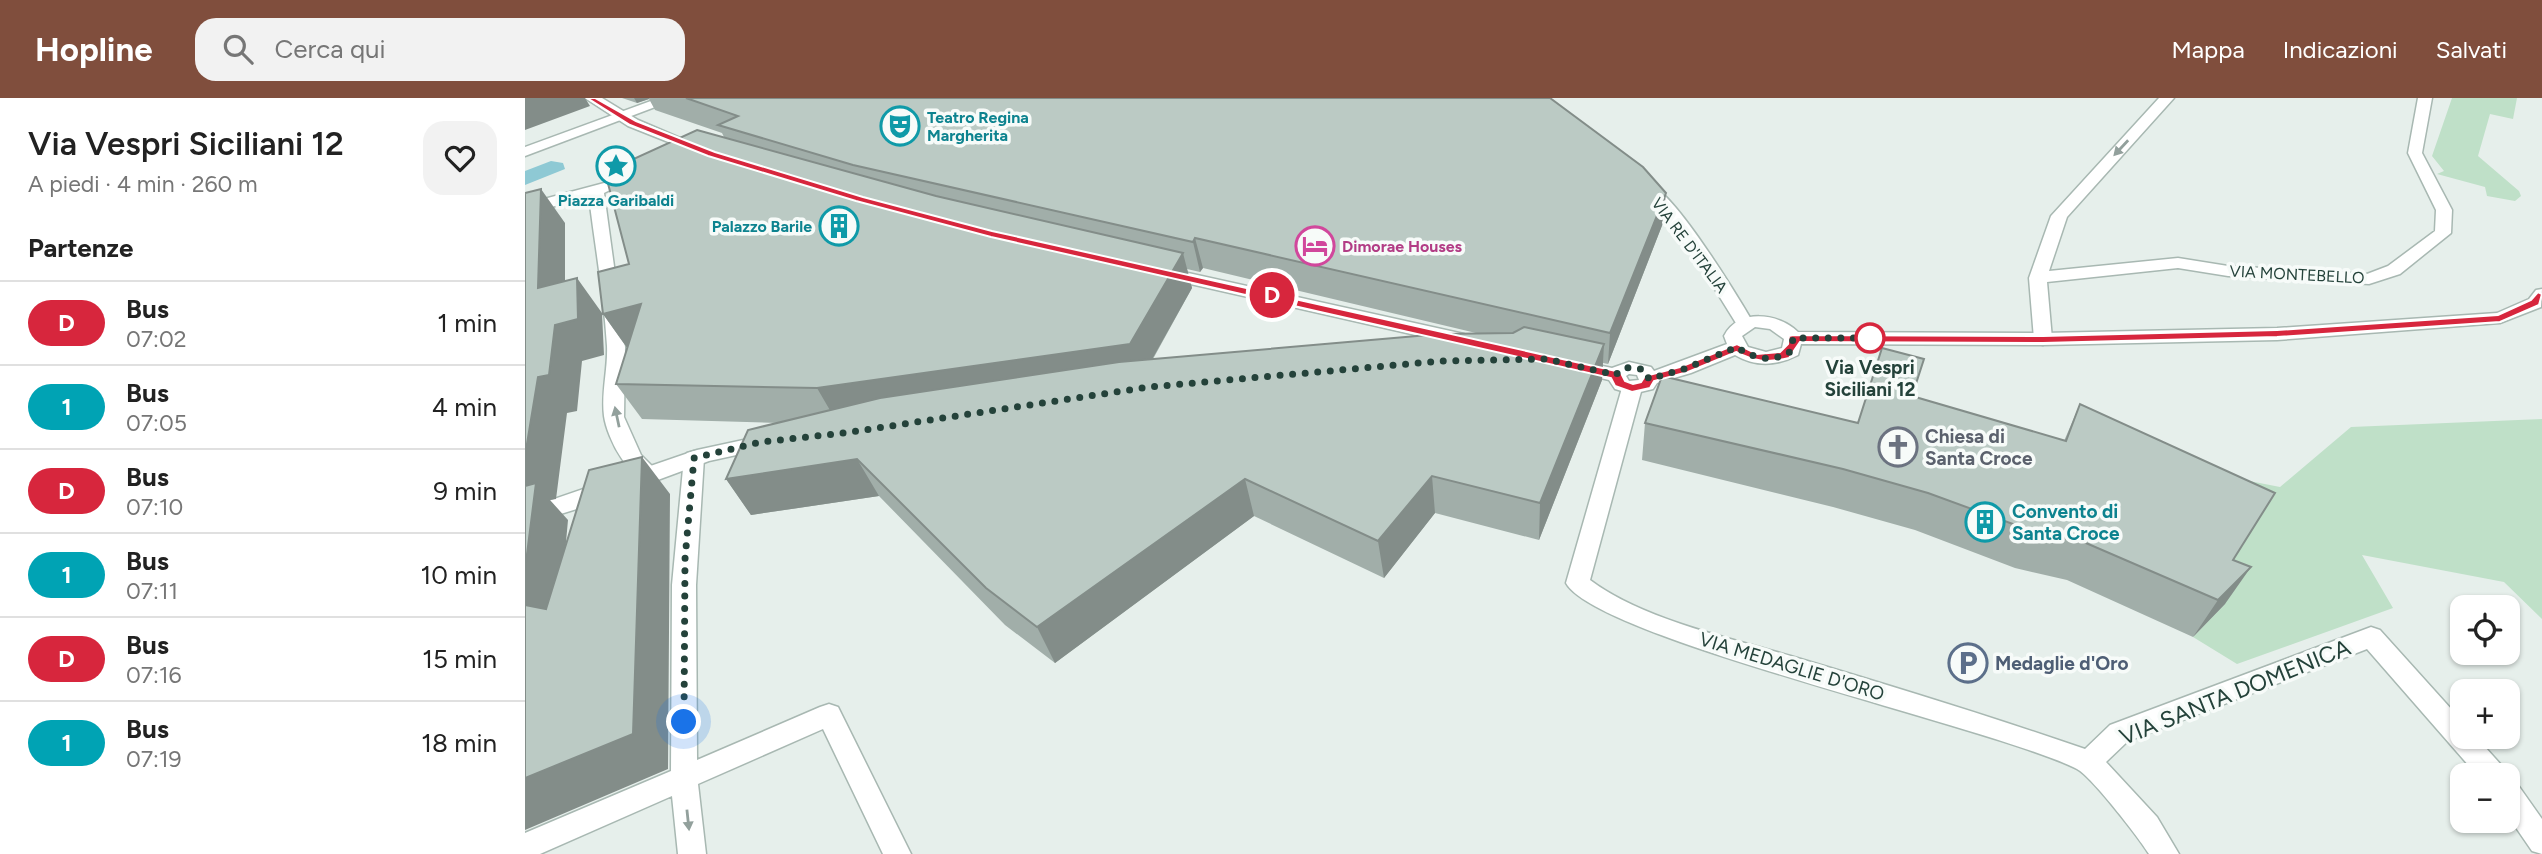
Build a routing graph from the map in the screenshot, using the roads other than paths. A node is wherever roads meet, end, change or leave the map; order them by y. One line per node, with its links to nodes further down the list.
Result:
1 (592, 98): 5 (street)
2 (672, 98): 5 (street)
3 (2167, 98): 13 (street, one-way to 13)
4 (2425, 98): 13 (street, VIA MONTEBELLO)
5 (622, 117): 6 (street); 7 (street)
6 (525, 152)
7 (686, 162)
8 (1633, 177): 15 (street, VIA RE D'ITALIA)
9 (622, 183): 10 (street)
10 (596, 191): 11 (street); 24 (street, one-way to 10)
11 (525, 209)
12 (1140, 267): 18 (street)
13 (2038, 278): 17 (street)
14 (2542, 294): 17 (street)
15 (1745, 324): 16 (street); 19 (street)
16 (1793, 338): 17 (street); 19 (street)
17 (2043, 339)
18 (1485, 345)
19 (1737, 347): 21 (street)
20 (1558, 362): 21 (street)
21 (1633, 381): 26 (street, VIA MEDAGLIE D'ORO)
22 (789, 439): 23 (street)
23 (694, 458): 24 (street); 28 (street)
24 (650, 474): 25 (street)
25 (525, 517)
26 (2089, 761): 27 (street, VIA SANTA DOMENICA); 34 (street, VIA MEDAGLIE D'ORO)
27 (2483, 763)
28 (684, 776): 31 (street); 32 (street, one-way to 32); 33 (street)
29 (2520, 811): 30 (street)
30 (2542, 842)
31 (525, 847)
32 (692, 854)
33 (898, 854)
34 (2165, 854)

